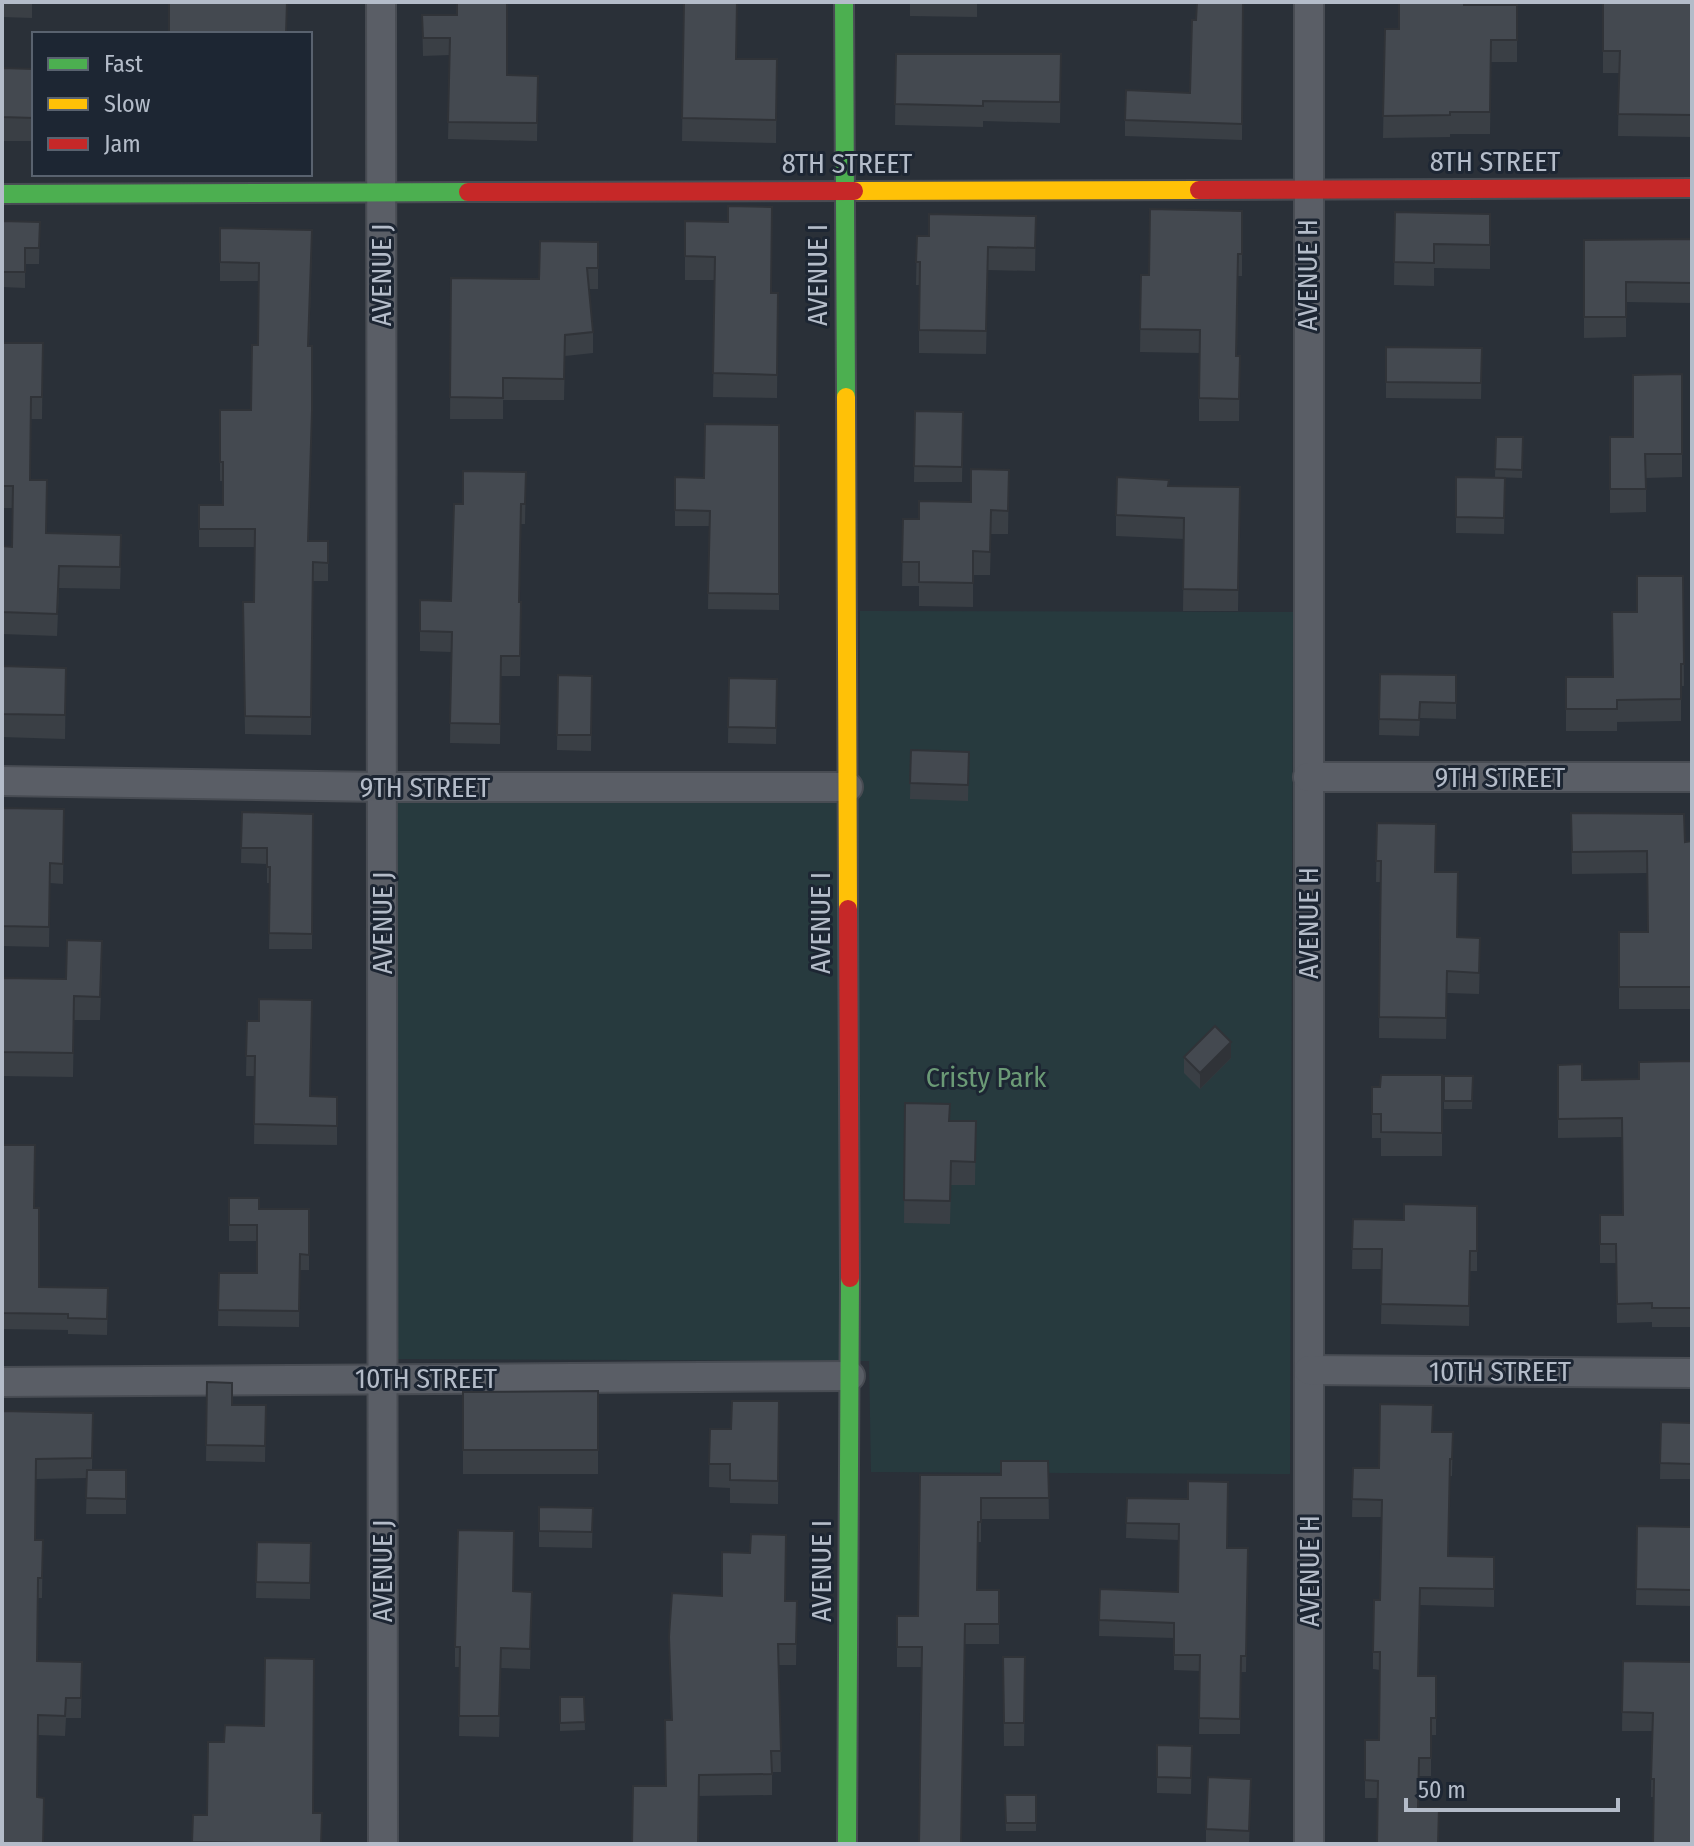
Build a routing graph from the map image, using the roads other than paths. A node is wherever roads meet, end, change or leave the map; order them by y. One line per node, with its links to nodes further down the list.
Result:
1 (381, 2): 7 (street, AVENUE J)
2 (844, 2): 6 (street, AVENUE I)
3 (1309, 2): 5 (street, AVENUE H)
4 (1692, 188): 5 (street, 8TH STREET)
5 (1307, 190): 6 (street, 8TH STREET); 9 (street, AVENUE H)
6 (844, 191): 7 (street, 8TH STREET); 13 (street, AVENUE I)
7 (381, 193): 8 (street, 8TH STREET); 12 (street, AVENUE J)
8 (2, 194)
9 (1308, 777): 10 (street, 9TH STREET); 14 (street, AVENUE H)
10 (1692, 777)
11 (2, 781): 12 (street, 9TH STREET)
12 (382, 787): 13 (street, 9TH STREET); 17 (street, AVENUE J)
13 (848, 787): 16 (street, AVENUE I)
14 (1309, 1370): 15 (street, 10TH STREET); 21 (street, AVENUE H)
15 (1692, 1373)
16 (850, 1376): 17 (street, 10TH STREET); 20 (street, AVENUE I)
17 (382, 1378): 18 (street, 10TH STREET); 19 (street, AVENUE J)
18 (2, 1382)
19 (383, 1844)
20 (847, 1844)
21 (1309, 1844)

